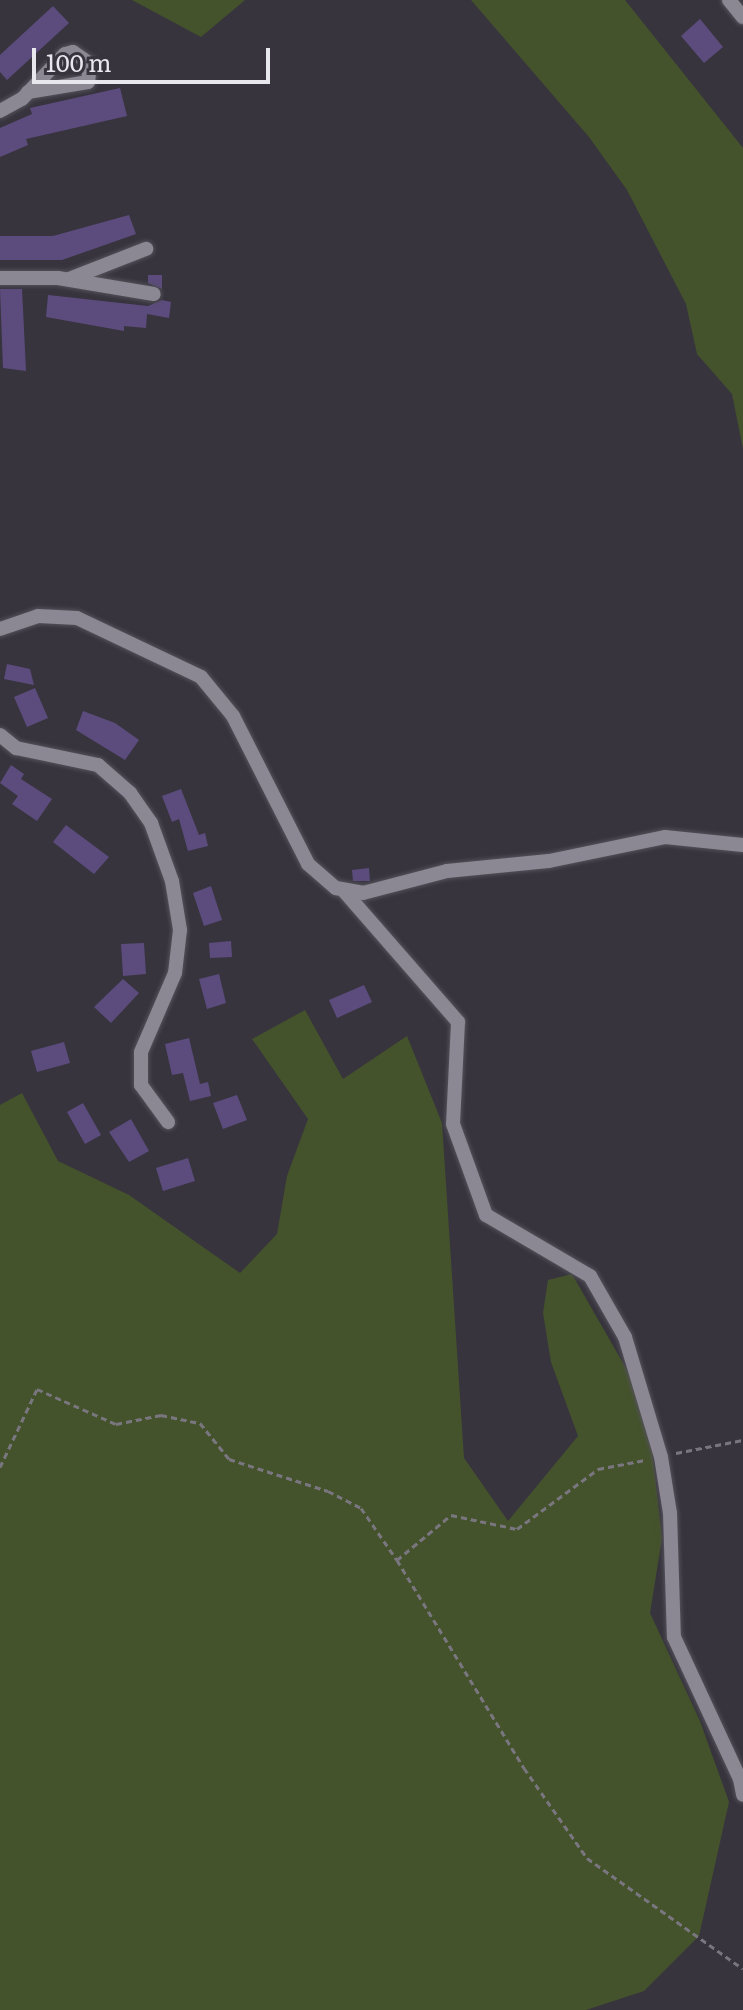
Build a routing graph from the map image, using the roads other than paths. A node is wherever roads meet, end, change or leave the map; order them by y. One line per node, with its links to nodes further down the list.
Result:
1 (729, 0): 2 (street)
2 (743, 17)
3 (28, 92): 4 (street)
4 (0, 111)
5 (146, 249): 7 (street)
6 (0, 278): 7 (street)
7 (69, 279): 8 (street)
8 (154, 294)
9 (0, 629): 12 (street)
10 (0, 735): 13 (street)
11 (743, 845): 12 (street)
12 (343, 890): 14 (street)
13 (168, 1122)
14 (743, 1795)

